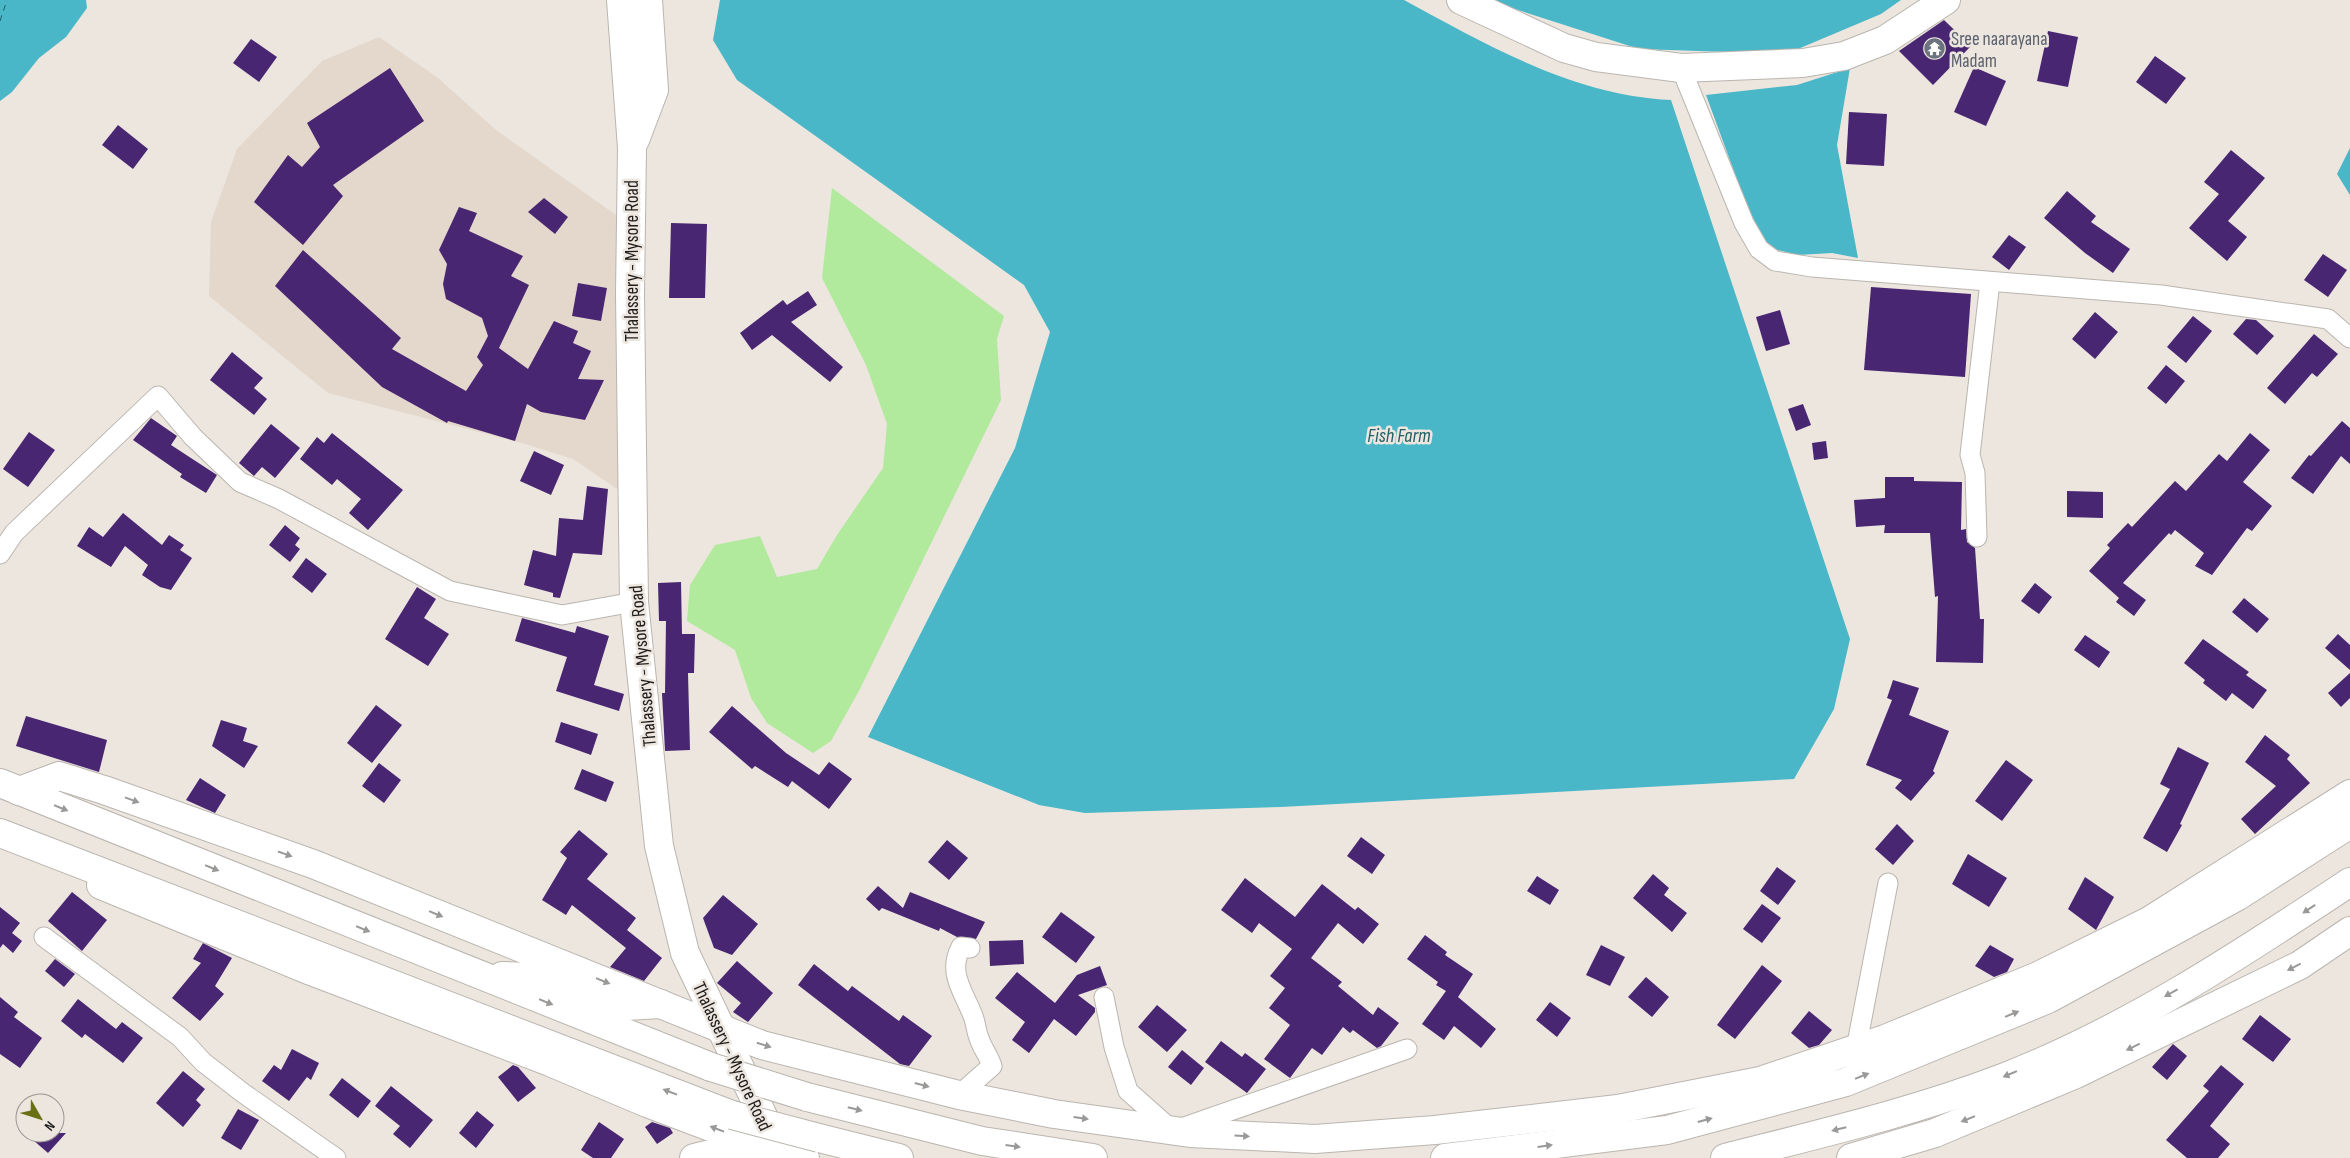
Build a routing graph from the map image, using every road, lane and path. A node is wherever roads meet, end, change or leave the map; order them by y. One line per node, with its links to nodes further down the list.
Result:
1 (621, 0): 6 (main road)
2 (648, 0): 6 (main road)
3 (1461, 0): 5 (main road)
4 (1946, 0): 5 (main road)
5 (1681, 68): 7 (street)
6 (632, 148): 11 (main road, Thalassery - Mysore Road)
7 (1990, 282): 8 (street); 9 (street)
8 (2350, 338)
9 (1977, 537)
10 (0, 554): 11 (street)
11 (634, 602): 25 (main road, Thalassery - Mysore Road)
12 (10, 787): 22 (main road, one-way to 22); 24 (main road, one-way to 24)
13 (2350, 794): 28 (main road)
14 (2350, 824): 38 (main road, one-way to 14)
15 (0, 834): 16 (main road)
16 (30, 845): 26 (main road); 30 (main road)
17 (2350, 882): 39 (main road, one-way to 39)
18 (1888, 883): 28 (street)
19 (2350, 931): 40 (main road, one-way to 40)
20 (44, 937): 35 (street)
21 (970, 948): 29 (street)
22 (480, 976): 24 (main road); 37 (main road, one-way to 37, bridge)
23 (1104, 997): 31 (street)
24 (661, 1004): 25 (main road)
25 (719, 1027): 29 (main road, one-way to 29); 33 (main road, Thalassery - Mysore Road)
26 (548, 1045): 30 (main road); 32 (main road, one-way to 26, bridge)
27 (1407, 1049): 31 (street)
28 (1856, 1049): 31 (main road, one-way to 28)
29 (959, 1095): 31 (main road, one-way to 31)
30 (647, 1103): 33 (main road, one-way to 30)
31 (1173, 1131)
32 (812, 1148): 33 (main road); 36 (main road)
33 (781, 1155): 34 (main road)
34 (702, 1157)
35 (336, 1158)
36 (899, 1158)
37 (1093, 1158)
38 (1445, 1158)
39 (1725, 1158)
40 (1851, 1158)

